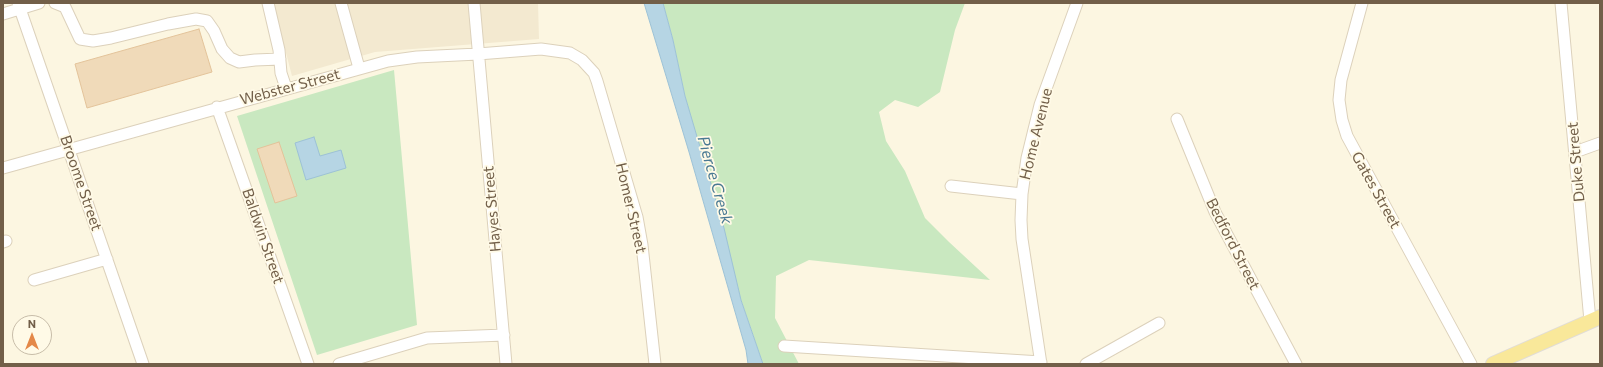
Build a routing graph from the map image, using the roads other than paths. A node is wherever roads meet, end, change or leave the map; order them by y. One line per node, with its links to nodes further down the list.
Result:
1 (39, 3): 9 (street)
2 (55, 3): 12 (street)
3 (268, 3): 12 (street)
4 (341, 3): 14 (street)
5 (474, 3): 11 (street, Hayes Street)
6 (1077, 3): 23 (street, Home Avenue)
7 (1362, 3): 39 (street, Gates Street)
8 (1561, 3): 20 (street, Duke Street)
9 (19, 6): 10 (street); 19 (street, Broome Street)
10 (3, 14)
11 (478, 54): 13 (street, Webster Street); 14 (street, Webster Street); 28 (street, Hayes Street)
12 (280, 59): 15 (street)
13 (582, 60): 36 (street, Homer Street)
14 (359, 68): 15 (street, Webster Street)
15 (286, 88): 16 (street, Webster Street)
16 (218, 107): 19 (street, Webster Street); 33 (street, Baldwin Street)
17 (1177, 119): 38 (street, Bedford Street)
18 (1600, 142): 20 (street)
19 (69, 149): 21 (street, Webster Street); 24 (street, Broome Street)
20 (1576, 152): 26 (street, Duke Street)
21 (3, 168)
22 (951, 186): 23 (street)
23 (1022, 194): 31 (street, Home Avenue)
24 (107, 259): 25 (street); 32 (street, Broome Street)
25 (34, 280)
26 (1595, 319): 30 (main road)
27 (1159, 323): 37 (street)
28 (504, 335): 34 (street); 35 (street, Hayes Street)
29 (784, 346): 31 (street)
30 (1510, 360): 40 (main road)
31 (1041, 363)
32 (143, 364)
33 (308, 364)
34 (339, 364)
35 (506, 364)
36 (655, 364)
37 (1086, 364)
38 (1296, 364)
39 (1471, 364)
40 (1493, 364)

